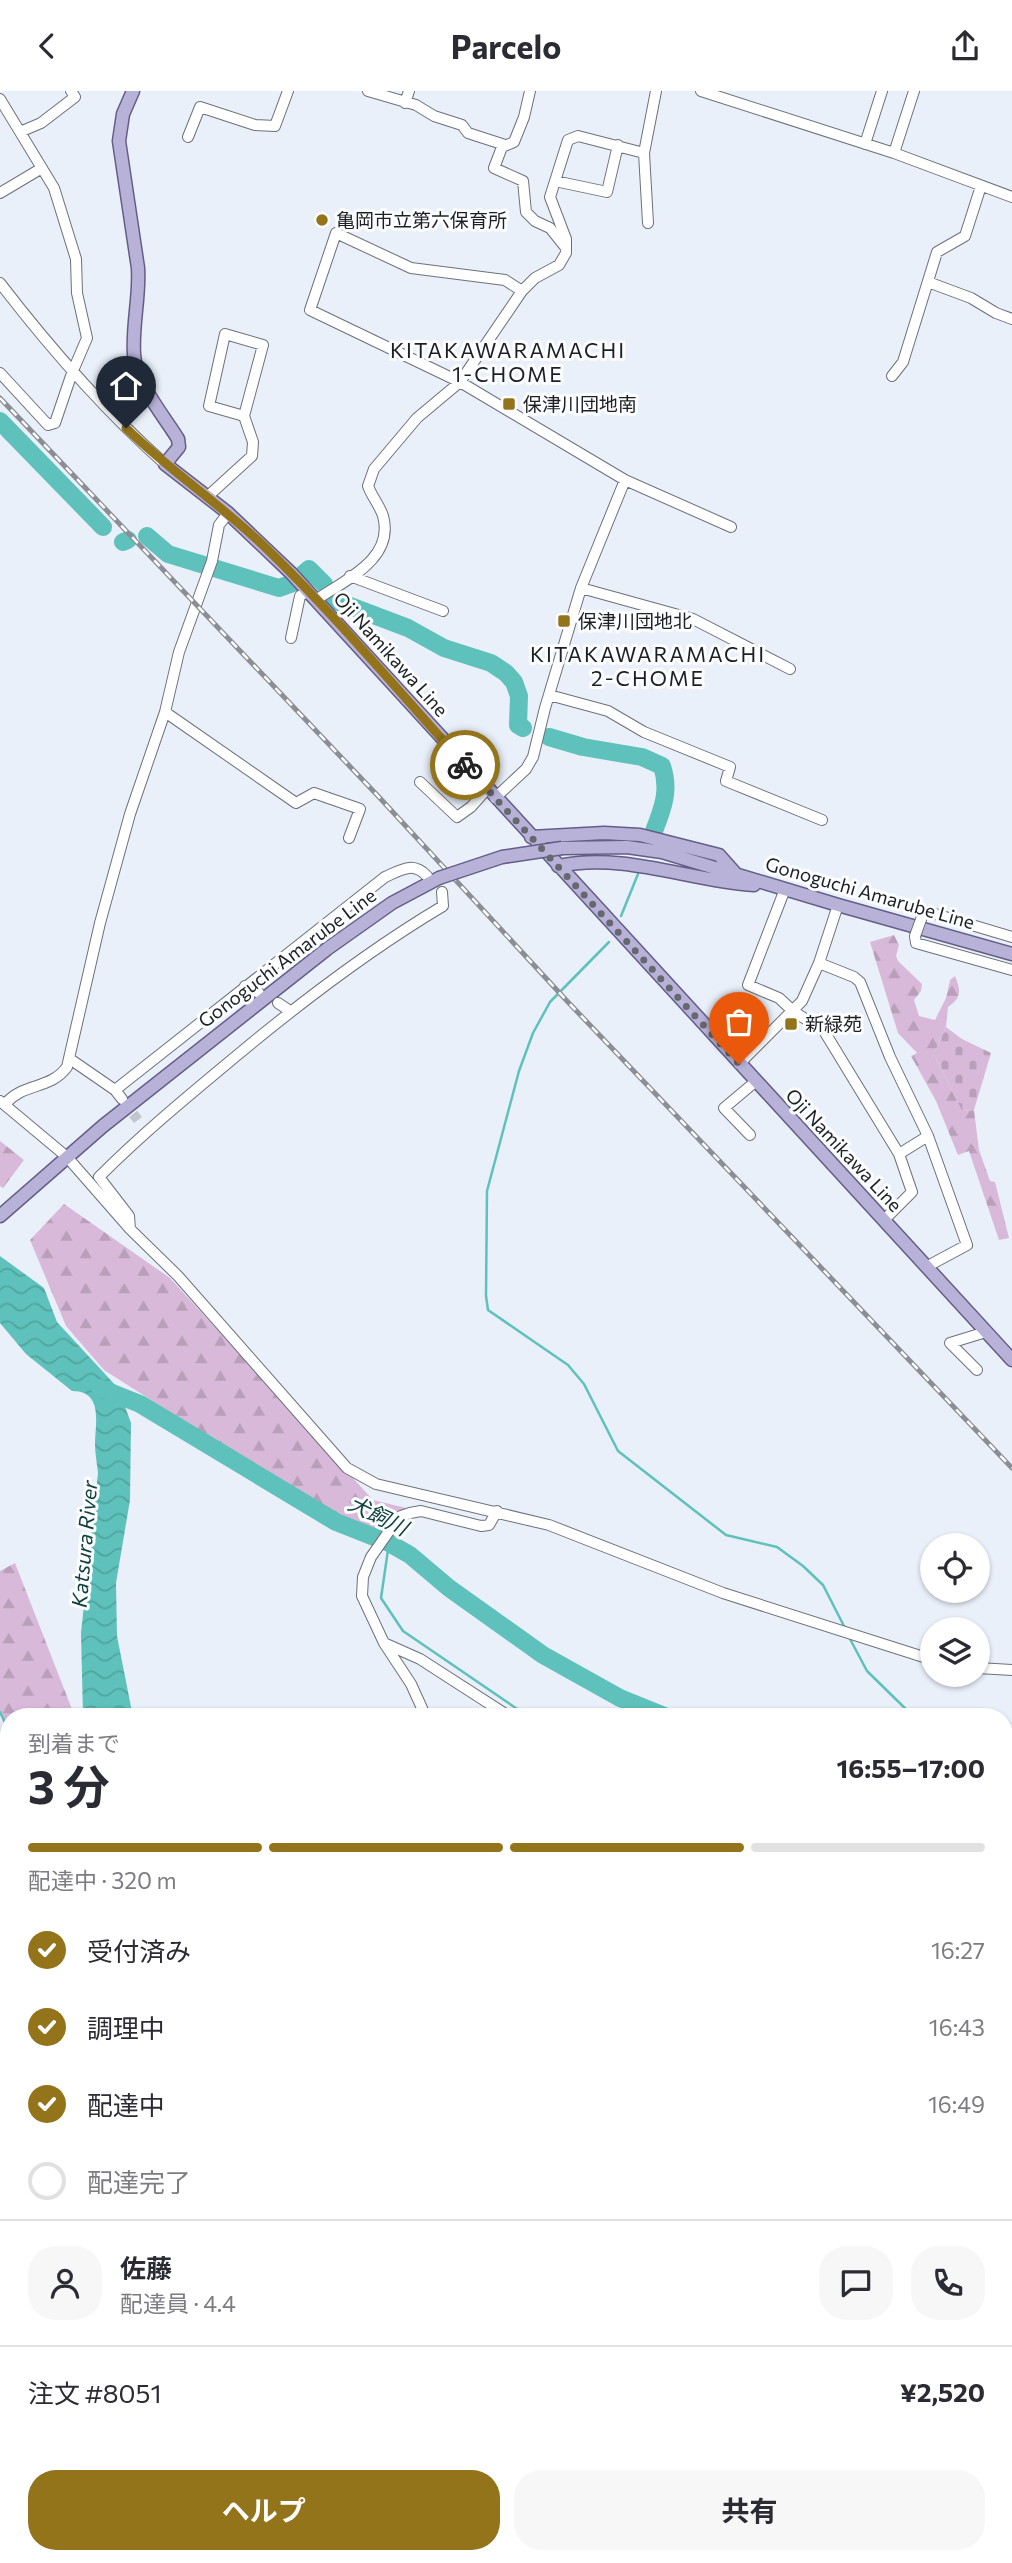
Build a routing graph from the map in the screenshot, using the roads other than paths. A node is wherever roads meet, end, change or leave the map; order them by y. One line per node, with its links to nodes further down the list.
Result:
1 (71, 91): 13 (street)
2 (134, 91): 36 (main road)
3 (288, 91): 14 (street)
4 (368, 91): 12 (street)
5 (409, 91): 12 (street)
6 (530, 91): 16 (street)
7 (656, 91): 18 (street)
8 (701, 91): 15 (street)
9 (883, 91): 15 (street)
10 (914, 91): 19 (street)
11 (0, 99): 13 (street)
12 (405, 103): 16 (street)
13 (20, 132): 20 (street)
14 (188, 137)
15 (865, 144): 19 (street)
16 (505, 145): 26 (street)
17 (618, 145): 18 (street); 21 (street); 21 (street)
18 (644, 152): 25 (street)
19 (894, 153): 22 (street)
20 (42, 168): 23 (street); 32 (street)
21 (555, 181): 26 (street)
22 (981, 185): 24 (street); 27 (street)
23 (0, 193)
24 (1012, 197)
25 (648, 223)
26 (566, 248): 29 (street)
27 (928, 282): 30 (street); 33 (street)
28 (0, 283): 32 (street)
29 (523, 291): 34 (street); 34 (street)
30 (1012, 319)
31 (0, 373): 32 (street)
32 (72, 373): 36 (street)
33 (892, 376)
34 (460, 382): 37 (street); 41 (street)
35 (244, 416): 35 (street); 38 (street)
36 (165, 464): 38 (main road, Oji Namikawa Line)
37 (625, 480): 40 (street); 42 (street)
38 (207, 497): 39 (main road, Oji Namikawa Line)
39 (228, 513): 43 (main road, Oji Namikawa Line); 48 (street)
40 (731, 527)
41 (350, 576): 43 (street); 44 (street)
42 (581, 588): 46 (street); 47 (street)
43 (309, 593): 45 (street); 50 (main road, Oji Namikawa Line)
44 (443, 611)
45 (291, 638)
46 (790, 669)
47 (549, 695): 50 (street); 51 (street)
48 (165, 712): 53 (street); 69 (street)
49 (419, 782): 50 (street)
50 (491, 793): 52 (main road, Oji Namikawa Line)
51 (822, 820)
52 (531, 837): 54 (main road, Oji Namikawa Line); 55 (main road)
53 (349, 838)
54 (558, 866): 57 (main road); 70 (main road, Oji Namikawa Line)
55 (736, 874): 56 (main road, Gonoguchi Amarube Line, bridge); 57 (main road, Gonoguchi Amarube Line)
56 (433, 877): 64 (street); 80 (main road, Gonoguchi Amarube Line)
57 (780, 887): 59 (main road, Gonoguchi Amarube Line); 68 (street)
58 (442, 892): 67 (street)
59 (838, 905): 61 (main road, Gonoguchi Amarube Line); 62 (street)
60 (1012, 937): 63 (street, bridge)
61 (1012, 954)
62 (819, 963): 68 (street); 78 (street)
63 (1012, 970)
64 (245, 986): 65 (street); 72 (street)
65 (259, 993)
66 (278, 1003): 67 (street)
67 (290, 1011): 76 (street)
68 (793, 1011): 70 (street); 79 (street)
69 (70, 1059): 72 (street); 74 (street)
70 (739, 1064): 71 (main road, Oji Namikawa Line)
71 (755, 1082): 77 (street); 82 (main road, Oji Namikawa Line)
72 (115, 1090): 73 (street)
73 (122, 1099)
74 (2, 1103): 80 (street)
75 (138, 1120): 76 (street)
76 (146, 1130): 83 (street)
77 (750, 1135)
78 (928, 1136): 79 (street); 84 (street)
79 (899, 1154): 82 (street)
80 (67, 1157): 81 (main road, Gonoguchi Amarube Line); 83 (street)
81 (0, 1216)
82 (884, 1220): 84 (main road, Oji Namikawa Line)
83 (130, 1229): 88 (street)
84 (926, 1267): 85 (main road, Oji Namikawa Line)
85 (986, 1332): 86 (main road, Oji Namikawa Line); 87 (street)
86 (1012, 1360)
87 (977, 1370)
88 (497, 1511): 89 (street); 90 (street)
89 (384, 1643): 93 (street); 94 (street)
90 (920, 1656)
91 (990, 1669): 92 (street)
92 (1012, 1670)
93 (422, 1708)
94 (496, 1708)

